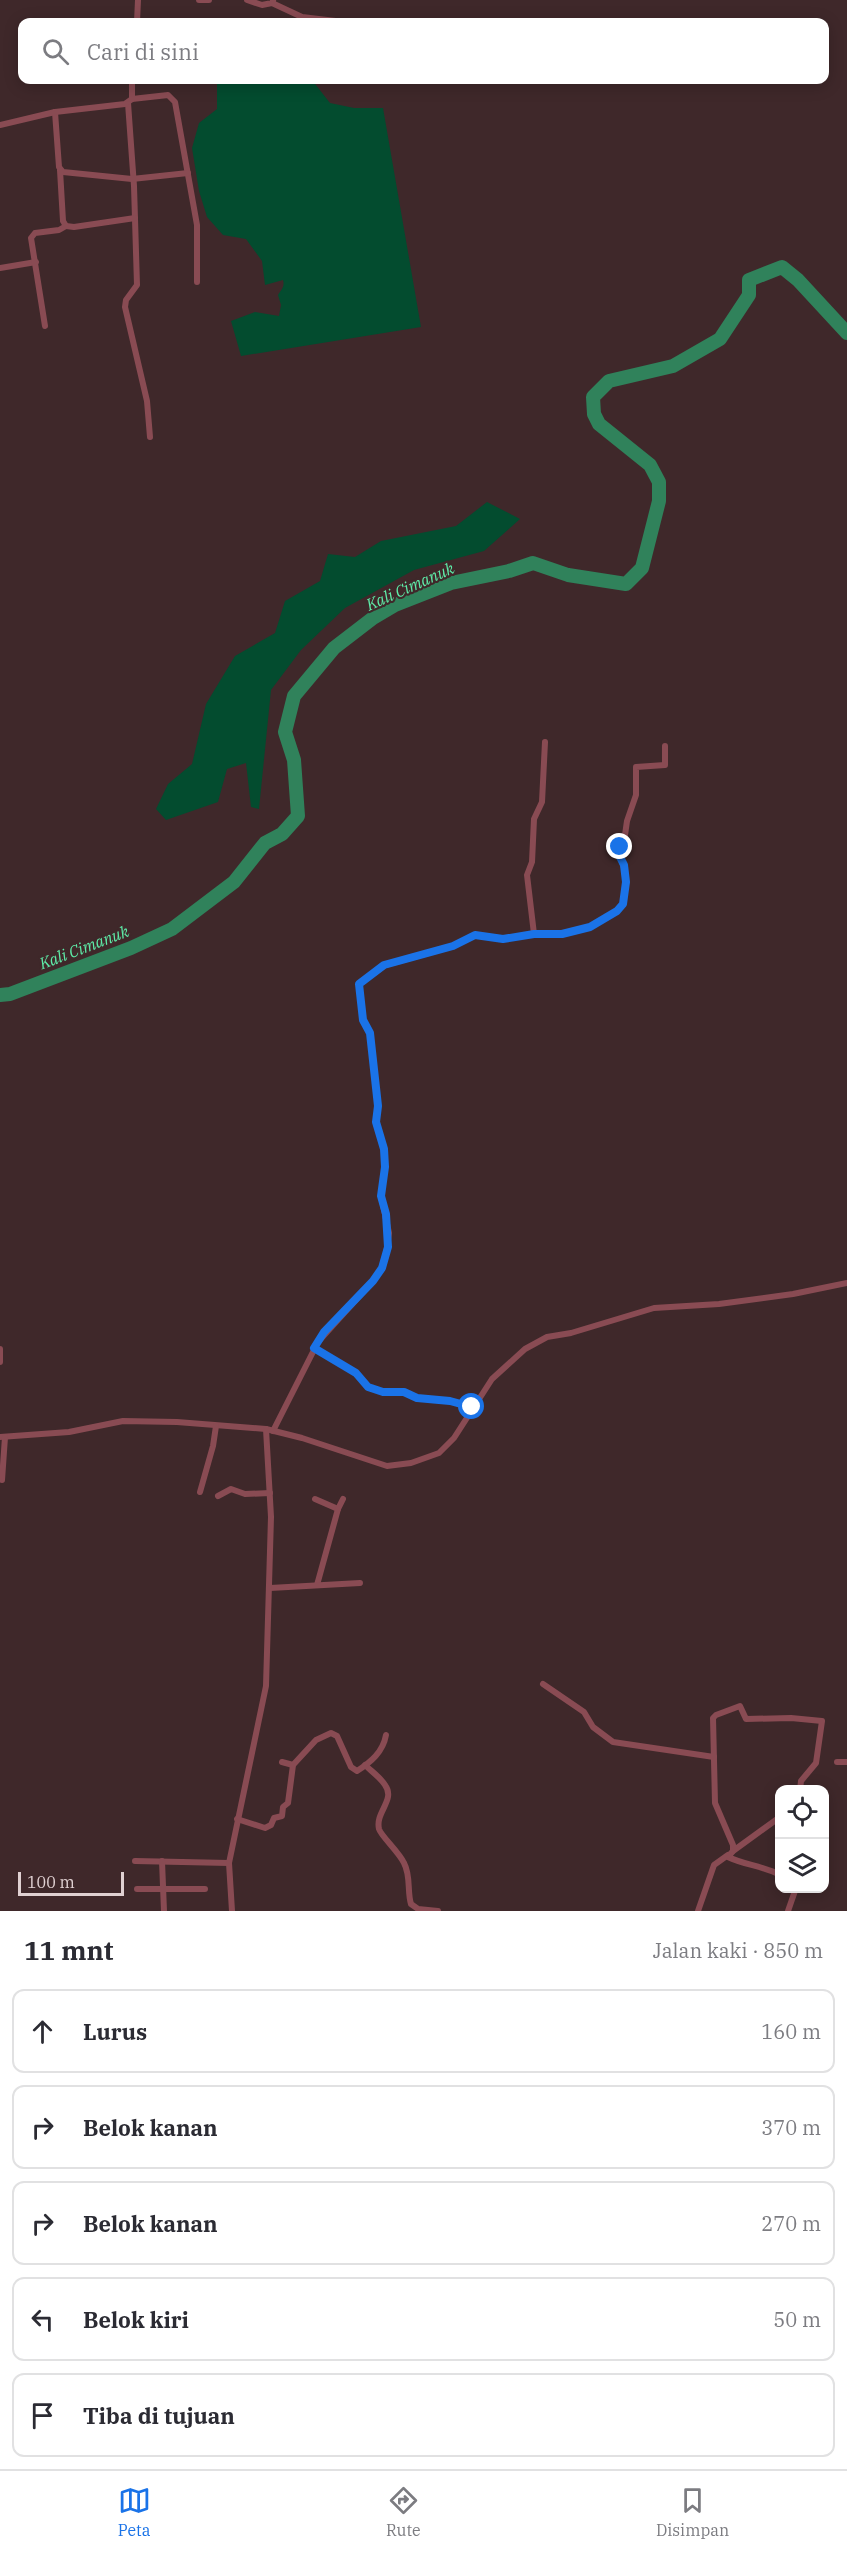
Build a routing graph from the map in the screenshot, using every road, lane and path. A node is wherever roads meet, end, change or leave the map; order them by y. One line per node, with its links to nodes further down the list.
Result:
1 (138, 0): 6 (street)
2 (200, 0): 3 (street)
3 (209, 0)
4 (247, 0): 5 (street)
5 (272, 2): 7 (street)
6 (137, 18)
7 (316, 18)
8 (132, 84): 9 (street)
9 (130, 101): 10 (street); 13 (street); 14 (street)
10 (54, 112): 11 (street); 12 (street)
11 (0, 125)
12 (60, 170): 14 (street); 16 (street)
13 (188, 173): 14 (street); 19 (street)
14 (132, 179): 15 (street)
15 (135, 218): 16 (street); 21 (street)
16 (66, 226): 17 (street)
17 (36, 262): 18 (street); 20 (street)
18 (0, 268)
19 (197, 282)
20 (45, 326)
21 (150, 437)
22 (545, 742): 24 (street)
23 (664, 746): 24 (street)
24 (534, 934): 26 (street)
25 (843, 1284): 29 (street)
26 (314, 1348): 29 (street); 31 (street)
27 (0, 1349): 28 (street)
28 (0, 1362)
29 (472, 1407): 31 (street)
30 (216, 1426): 31 (street); 32 (street); 34 (street)
31 (269, 1430): 35 (street)
32 (2, 1437): 33 (street)
33 (2, 1480)
34 (200, 1492)
35 (270, 1493): 36 (street); 42 (street)
36 (218, 1496)
37 (315, 1499): 39 (street)
38 (343, 1499): 39 (street)
39 (338, 1509): 41 (street)
40 (360, 1583): 41 (street)
41 (317, 1585): 42 (street)
42 (270, 1588): 52 (street)
43 (543, 1684): 45 (street)
44 (386, 1736): 50 (street)
45 (714, 1757): 51 (street); 54 (street)
46 (282, 1762): 49 (street)
47 (837, 1762): 48 (street)
48 (847, 1762)
49 (293, 1765): 50 (street); 52 (street)
50 (365, 1765): 65 (street)
51 (801, 1785)
52 (237, 1819): 57 (street)
53 (775, 1821): 54 (street)
54 (730, 1853): 58 (street); 66 (street)
55 (135, 1861): 56 (street)
56 (162, 1861): 57 (street); 60 (street)
57 (229, 1863): 64 (street)
58 (775, 1872)
59 (137, 1889): 60 (street)
60 (161, 1889): 61 (street); 63 (street)
61 (205, 1890)
62 (794, 1893): 67 (street)
63 (164, 1911)
64 (232, 1911)
65 (438, 1911)
66 (698, 1911)
67 (788, 1911)

